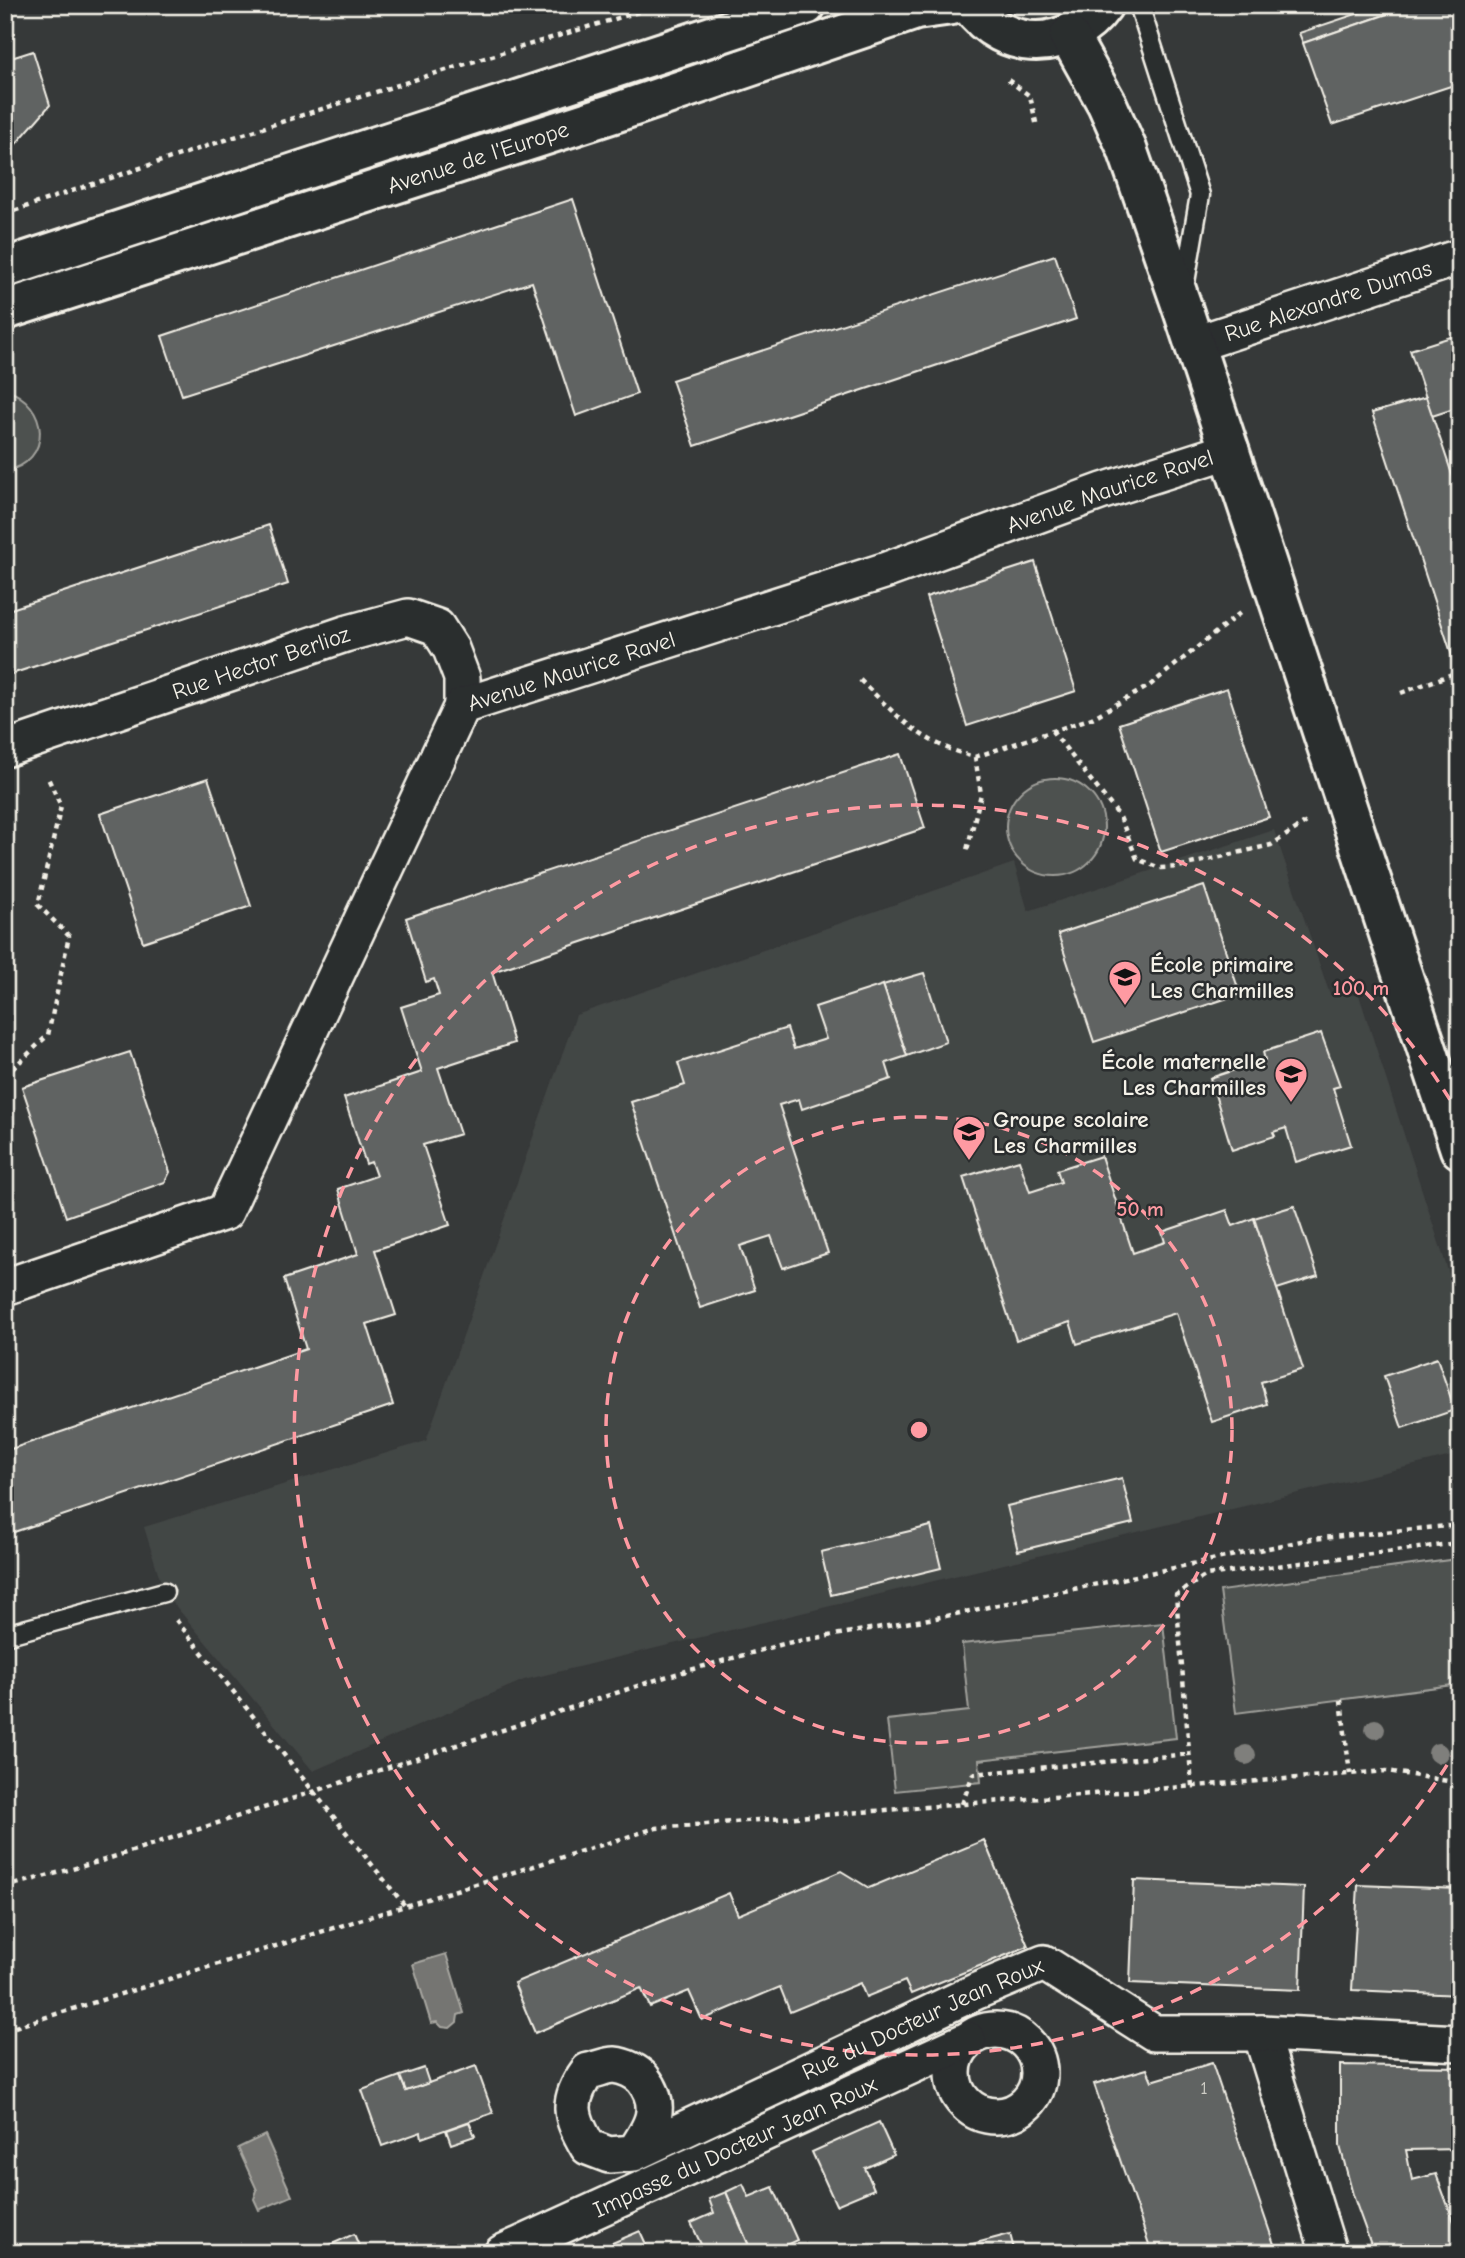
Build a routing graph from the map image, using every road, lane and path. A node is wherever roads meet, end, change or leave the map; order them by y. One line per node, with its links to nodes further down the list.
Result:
1 (662, 5): 10 (path)
2 (806, 5): 12 (street, Avenue de l'Europe)
3 (952, 5): 14 (street, Avenue de l'Europe)
4 (970, 5): 7 (street)
5 (1103, 5): 7 (street)
6 (1139, 5): 13 (lane)
7 (1069, 36): 13 (street)
8 (1030, 96): 9 (path)
9 (1037, 127)
10 (5, 214)
11 (1460, 257): 15 (street, Rue Alexandre Dumas)
12 (5, 268)
13 (1181, 304): 15 (street)
14 (5, 310)
15 (1195, 345): 16 (street)
16 (1231, 450): 21 (street, Avenue Maurice Ravel); 25 (street)
17 (1237, 601): 22 (path)
18 (1460, 671): 20 (path)
19 (859, 680): 24 (path)
20 (1401, 693)
21 (462, 706): 23 (street, Rue Hector Berlioz); 29 (street, Avenue Maurice Ravel)
22 (1052, 730): 24 (path); 25 (path)
23 (18, 744): 27 (path)
24 (975, 757): 26 (path)
25 (1345, 798): 28 (street)
26 (967, 850)
27 (5, 1076)
28 (1460, 1149)
29 (5, 1287)
30 (1460, 1528): 40 (path)
31 (1460, 1545): 36 (path)
32 (164, 1592): 34 (lane)
33 (163, 1622): 40 (path)
34 (5, 1636)
35 (1340, 1700): 37 (path)
36 (1190, 1754): 39 (path); 41 (path)
37 (1350, 1774): 38 (path); 39 (path)
38 (1460, 1783)
39 (1192, 1786): 41 (path)
40 (311, 1792): 42 (path); 43 (path)
41 (962, 1804): 43 (path)
42 (5, 1887)
43 (405, 1906): 44 (path)
44 (5, 2030)
45 (1262, 2033): 47 (street, Rue du Docteur Jean Roux); 48 (street, Rue du Docteur Jean Roux); 50 (street)
46 (968, 2040): 49 (street, Impasse du Docteur Jean Roux)
47 (1460, 2043)
48 (634, 2153)
49 (502, 2253)
50 (1329, 2253)

